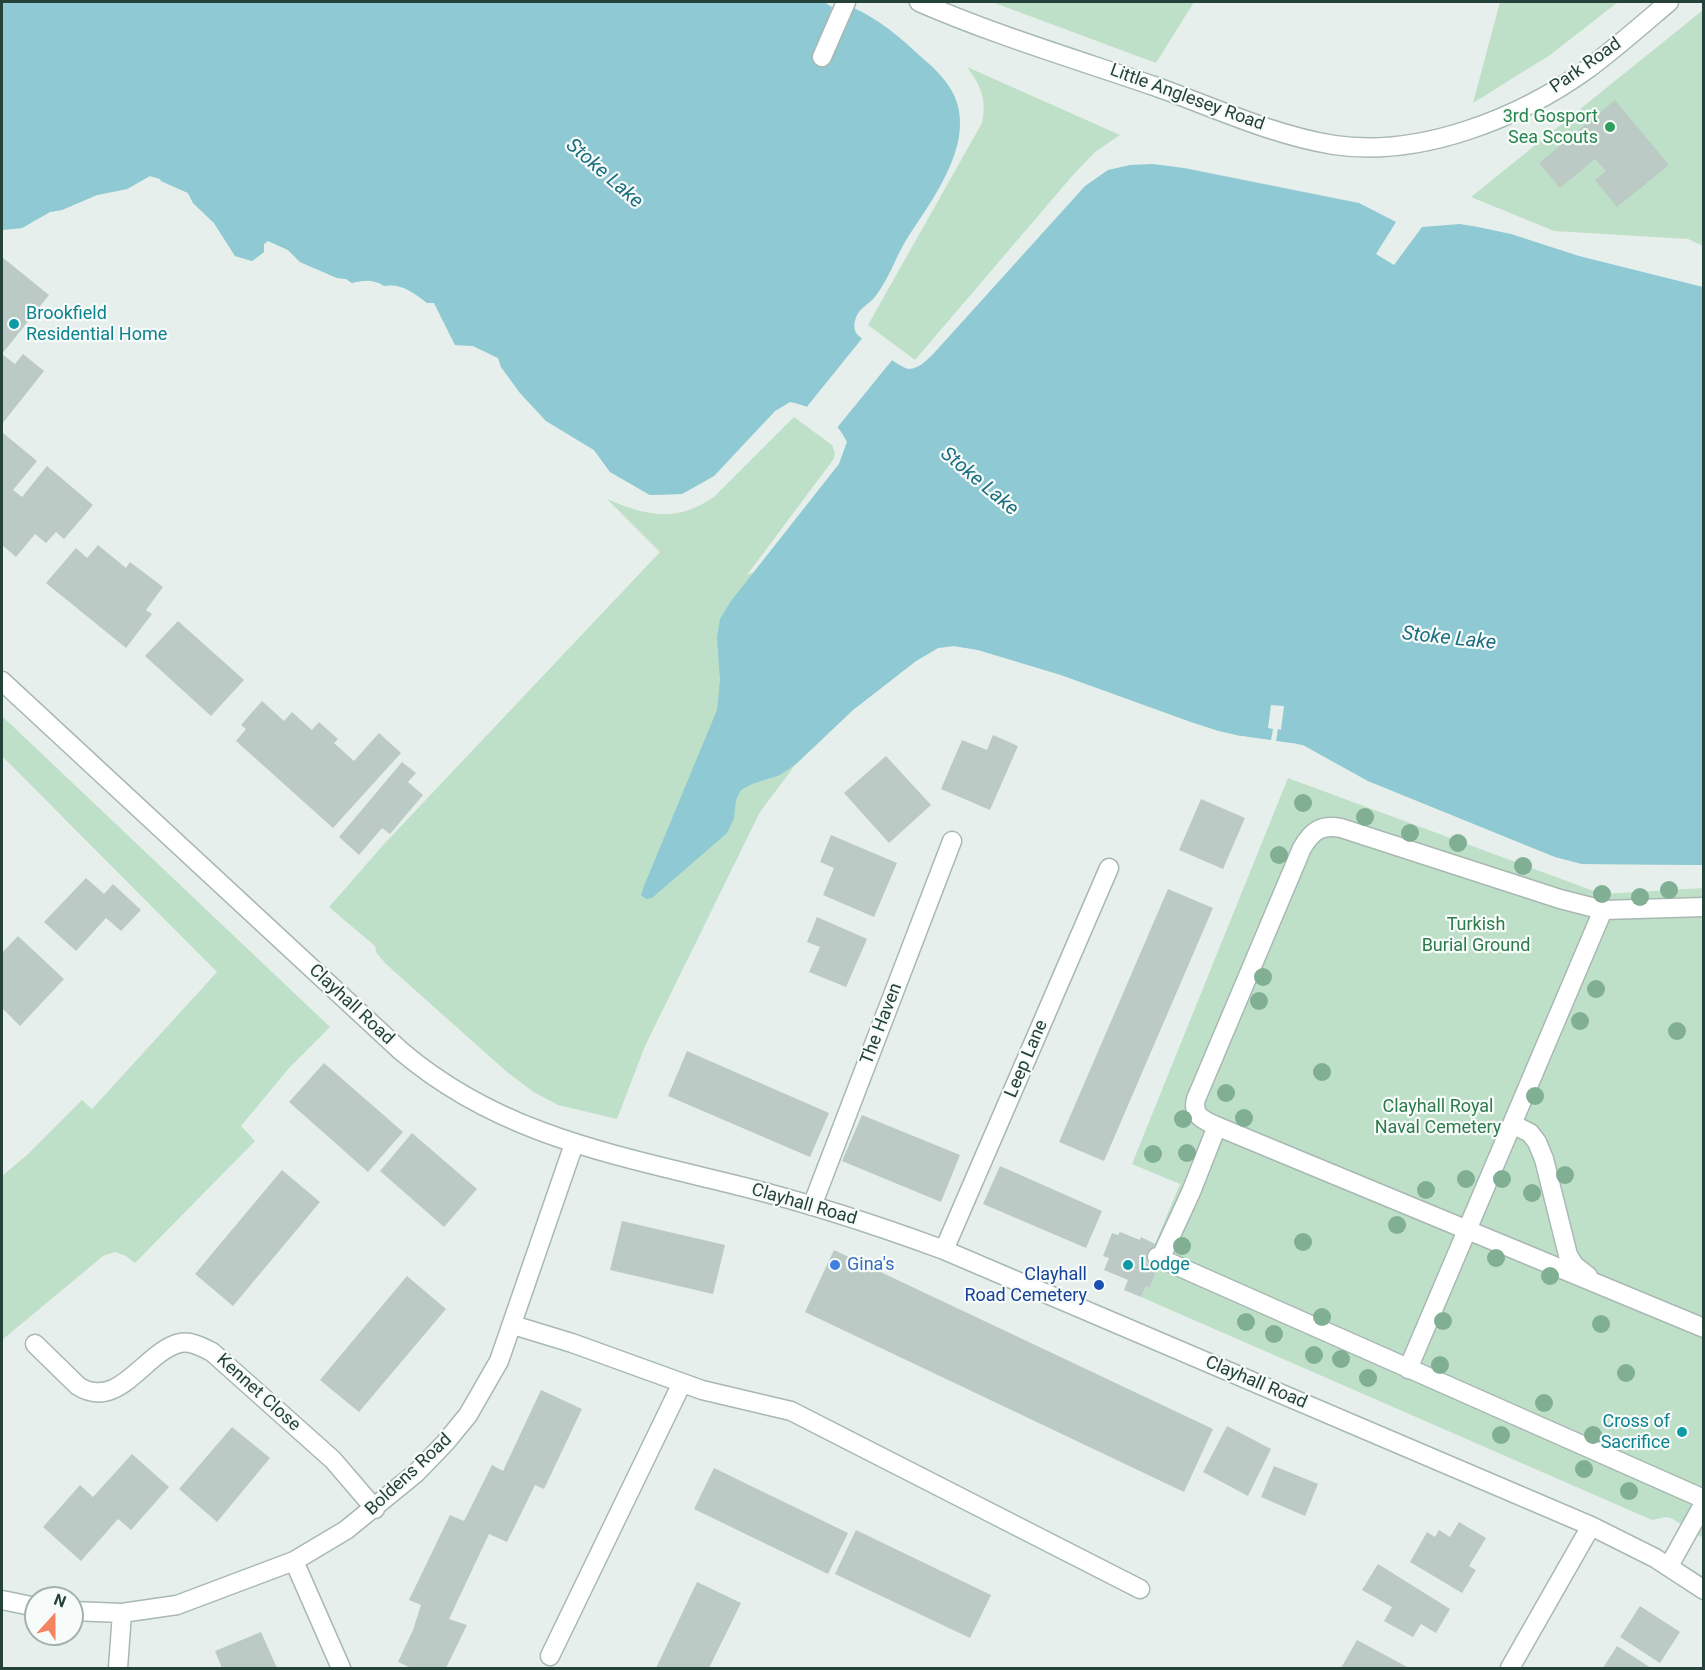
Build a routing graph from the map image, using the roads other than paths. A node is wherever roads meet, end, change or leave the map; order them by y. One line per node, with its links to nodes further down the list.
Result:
1 (846, 2): 4 (street)
2 (919, 2): 5 (street, Little Anglesey Road)
3 (1669, 2): 5 (street, Park Road)
4 (822, 57)
5 (1462, 131)
6 (2, 681): 13 (street, Clayhall Road)
7 (952, 841): 14 (street, The Haven)
8 (1109, 868): 16 (street, Leep Lane)
9 (1704, 907): 10 (street)
10 (1603, 910): 11 (street); 12 (street)
11 (1512, 1124): 15 (street); 17 (street)
12 (1217, 1126): 15 (street); 21 (street)
13 (573, 1144): 14 (street, Clayhall Road); 18 (street, Boldens Road)
14 (812, 1206): 16 (street, Clayhall Road)
15 (1468, 1229): 17 (street); 21 (street)
16 (944, 1250): 25 (street, Clayhall Road)
17 (1615, 1292): 19 (street)
18 (513, 1325): 22 (street); 24 (street, Boldens Road)
19 (1704, 1328)
20 (35, 1344): 24 (street, Kennet Close)
21 (1408, 1369): 23 (street)
22 (682, 1383): 28 (street); 34 (street)
23 (1703, 1504): 27 (street)
24 (375, 1509): 26 (street, Boldens Road)
25 (1591, 1526): 27 (street, Clayhall Road); 37 (street)
26 (294, 1562): 33 (street, Boldens Road); 36 (street)
27 (1669, 1566): 29 (street, Clayhall Road)
28 (1140, 1589)
29 (1704, 1590)
30 (2, 1600): 31 (street)
31 (24, 1605)
32 (84, 1611): 33 (street, Boldens Road)
33 (122, 1613): 35 (street)
34 (550, 1656)
35 (118, 1668)
36 (341, 1668)
37 (1510, 1668)

